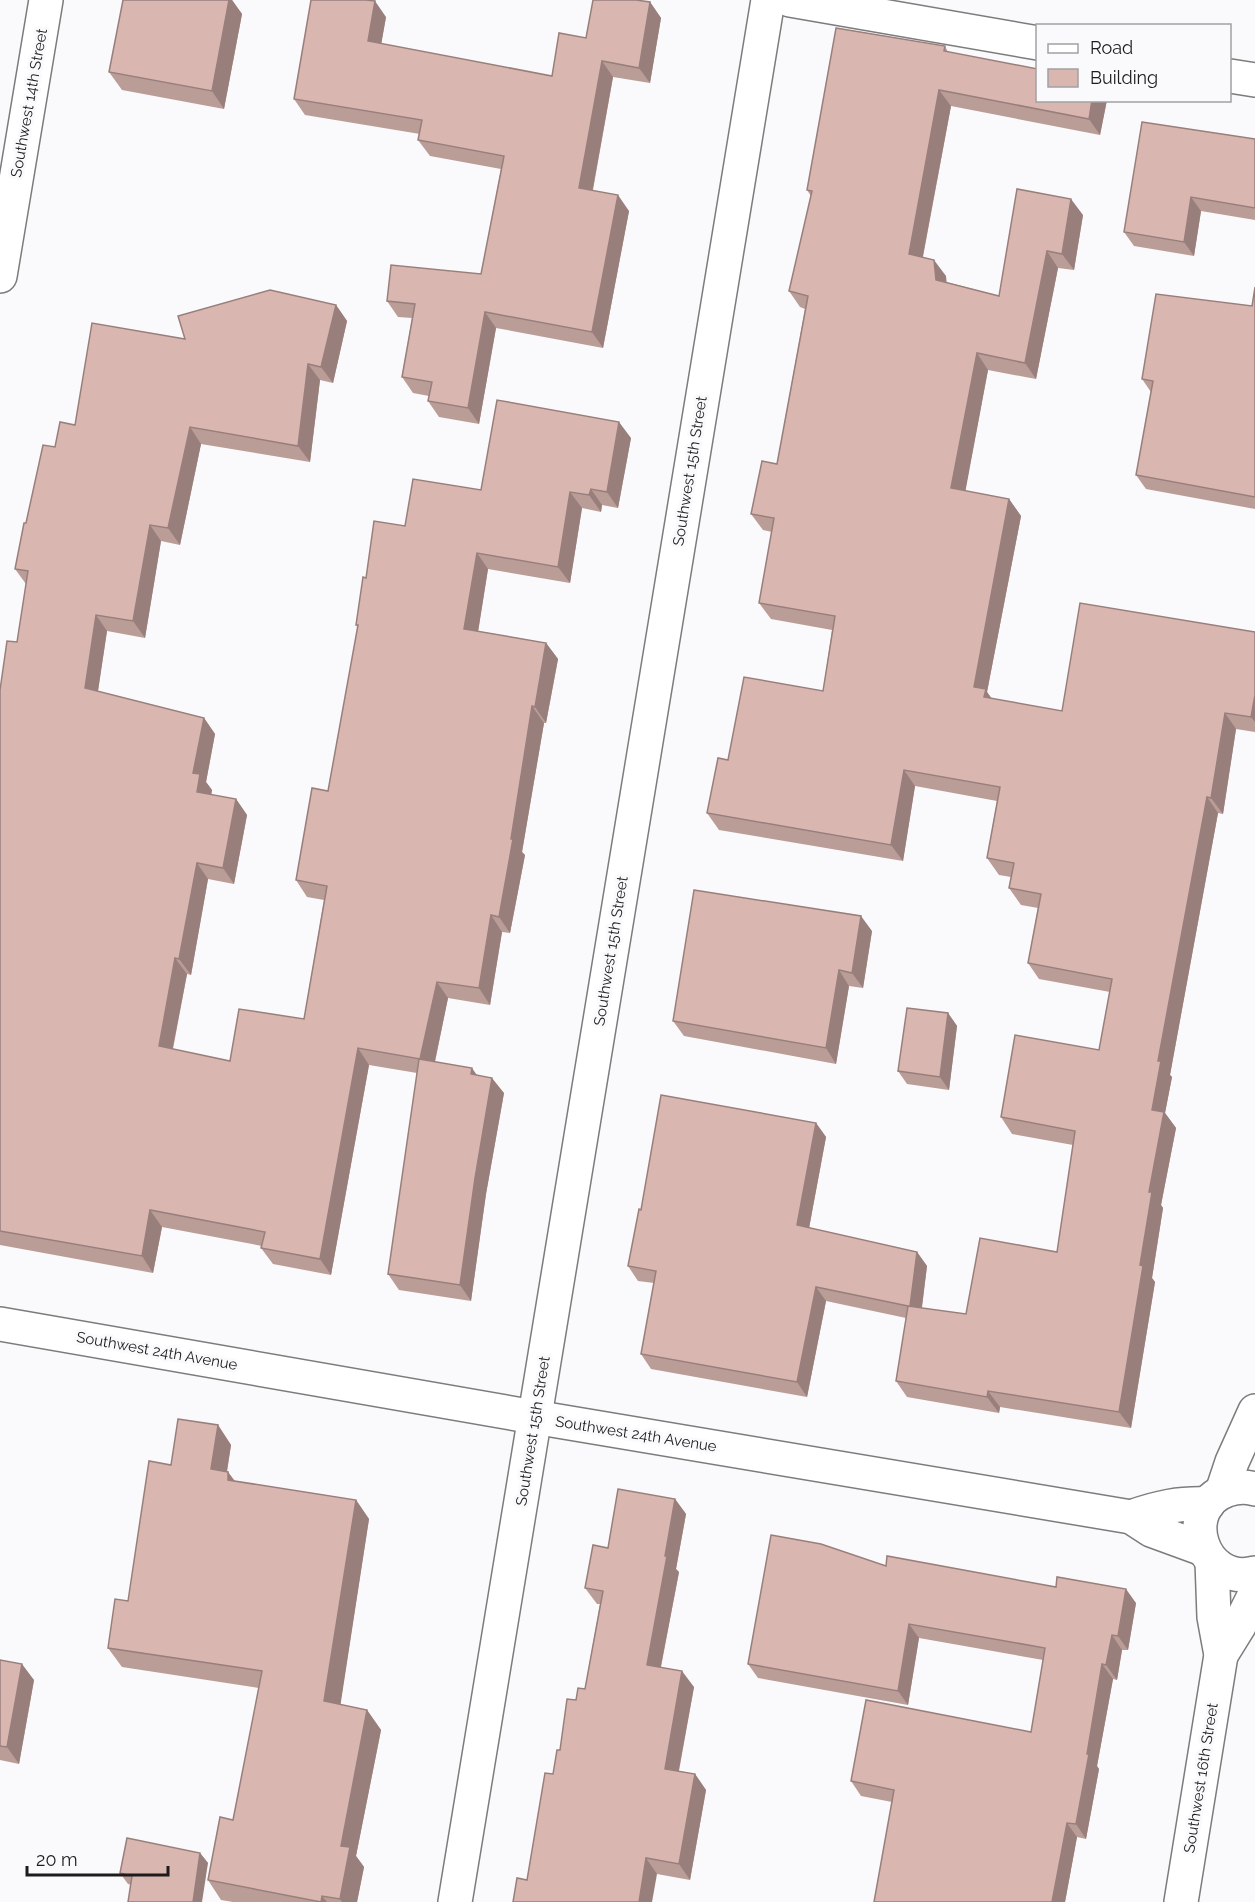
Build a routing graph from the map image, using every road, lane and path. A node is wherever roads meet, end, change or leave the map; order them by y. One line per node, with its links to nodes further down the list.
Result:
1 (46, 0): 7 (street, Southwest 14th Street)
2 (768, 0): 10 (street, Southwest 15th Street)
3 (790, 0): 4 (street)
4 (1036, 43)
5 (1231, 76): 6 (street)
6 (1255, 80)
7 (0, 276)
8 (0, 1324): 10 (street, Southwest 24th Avenue)
9 (1255, 1411): 12 (street)
10 (534, 1417): 13 (street, Southwest 24th Avenue); 18 (street, Southwest 15th Street)
11 (1255, 1489): 12 (street, Southwest 24th Avenue)
12 (1215, 1498): 13 (street, Southwest 24th Avenue); 14 (street, Southwest 16th Street)
13 (1131, 1517): 14 (street, Southwest 24th Avenue)
14 (1208, 1555): 15 (street, Southwest 24th Avenue); 17 (street, Southwest 16th Street)
15 (1255, 1573)
16 (1255, 1594): 17 (street, Southwest 16th Street)
17 (1221, 1655): 19 (street, Southwest 16th Street)
18 (455, 1902)
19 (1181, 1902)

